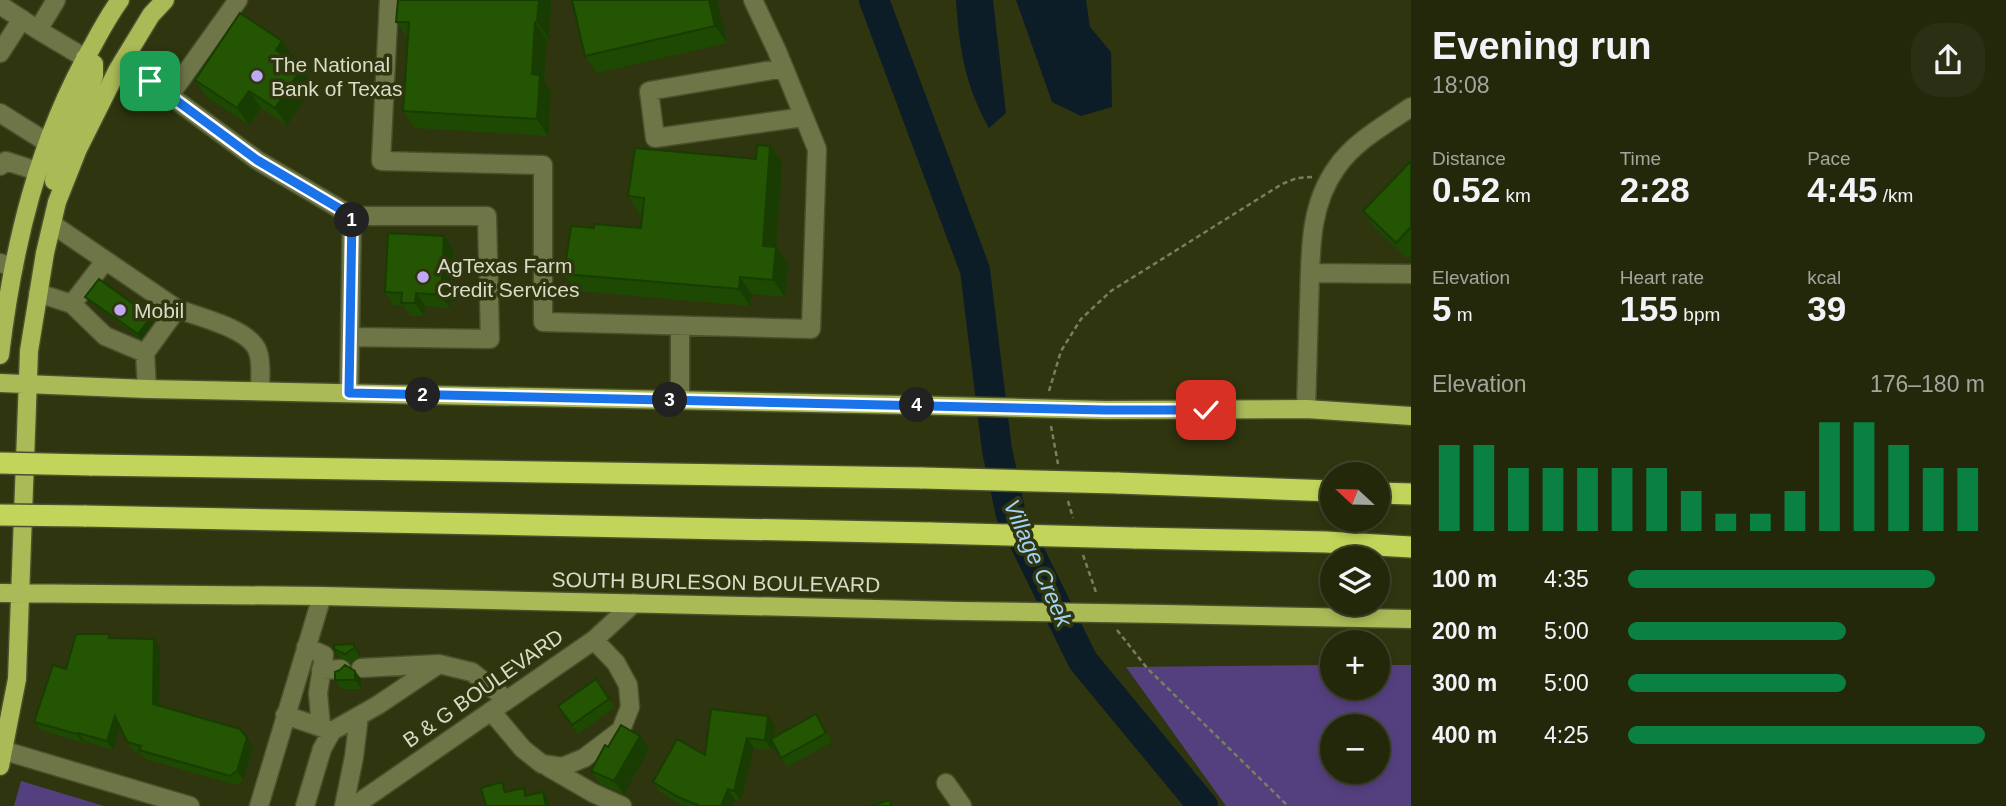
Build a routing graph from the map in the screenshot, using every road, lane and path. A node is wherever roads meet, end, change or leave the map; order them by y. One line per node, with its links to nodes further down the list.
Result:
1 (56, 0): 9 (street)
2 (120, 0): 11 (main road)
3 (165, 0): 12 (main road)
4 (238, 0): 14 (street)
5 (389, 0): 32 (street)
6 (753, 0): 13 (street)
7 (0, 5): 8 (street)
8 (22, 19): 9 (street); 10 (street)
9 (38, 30): 11 (street)
10 (0, 53)
11 (85, 58): 18 (main road); 22 (main road)
12 (123, 61): 14 (street); 22 (main road)
13 (783, 68): 17 (street); 17 (street)
14 (170, 95): 23 (street)
15 (1411, 107): 27 (street)
16 (0, 113): 18 (street)
17 (804, 117): 32 (street)
18 (48, 143): 20 (main road)
19 (0, 166): 20 (street)
20 (37, 171): 26 (main road)
21 (1314, 176): 41 (path)
22 (57, 202): 24 (main road)
23 (352, 216): 33 (street); 33 (street)
24 (52, 224): 25 (street); 29 (main road)
25 (104, 261): 30 (street); 31 (street)
26 (7, 265): 35 (main road)
27 (1310, 274): 28 (street); 43 (street)
28 (1411, 274)
29 (38, 293): 30 (street); 37 (main road)
30 (72, 304): 34 (street)
31 (177, 309): 34 (street); 39 (street)
32 (680, 326): 42 (street)
33 (350, 337): 40 (street)
34 (145, 353): 38 (street)
35 (0, 355)
36 (0, 383): 37 (main road)
37 (28, 383): 38 (main road); 57 (main road)
38 (147, 389): 39 (main road)
39 (260, 391): 40 (main road)
40 (349, 393): 42 (main road)
41 (1049, 395)
42 (680, 401): 43 (main road, bridge)
43 (1306, 409): 45 (main road)
44 (1050, 416): 47 (path)
45 (1411, 416)
46 (0, 463): 49 (highway, bridge)
47 (1058, 463)
48 (1065, 489): 53 (path)
49 (1320, 491)
50 (1390, 493): 51 (highway)
51 (1411, 494)
52 (0, 515): 54 (highway, bridge)
53 (1076, 528)
54 (1411, 547)
55 (1083, 554): 60 (path)
56 (0, 593): 57 (main road, SOUTH BURLESON BOULEVARD)
57 (20, 593): 58 (main road, SOUTH BURLESON BOULEVARD); 74 (main road)
58 (322, 596): 59 (main road, SOUTH BURLESON BOULEVARD); 64 (street)
59 (634, 603): 61 (main road, SOUTH BURLESON BOULEVARD, bridge); 63 (street, B & G BOULEVARD)
60 (1101, 605)
61 (1411, 620)
62 (1115, 628): 84 (path)
63 (594, 640): 69 (street, B & G BOULEVARD); 75 (street)
64 (306, 647): 68 (street); 71 (street)
65 (439, 664): 66 (street); 69 (street); 72 (street)
66 (361, 668)
67 (341, 669): 68 (street)
68 (321, 670): 73 (street)
69 (507, 700): 70 (street, B & G BOULEVARD)
70 (491, 711): 75 (street); 81 (street, B & G BOULEVARD)
71 (285, 715): 73 (street); 78 (street)
72 (359, 716): 73 (street); 80 (street)
73 (326, 729): 79 (street)
74 (2, 759): 77 (street)
75 (542, 764): 82 (street)
76 (946, 783): 83 (street)
77 (190, 806)
78 (259, 806)
79 (305, 806)
80 (344, 806)
81 (354, 806)
82 (622, 806)
83 (962, 806)
84 (1288, 806)

